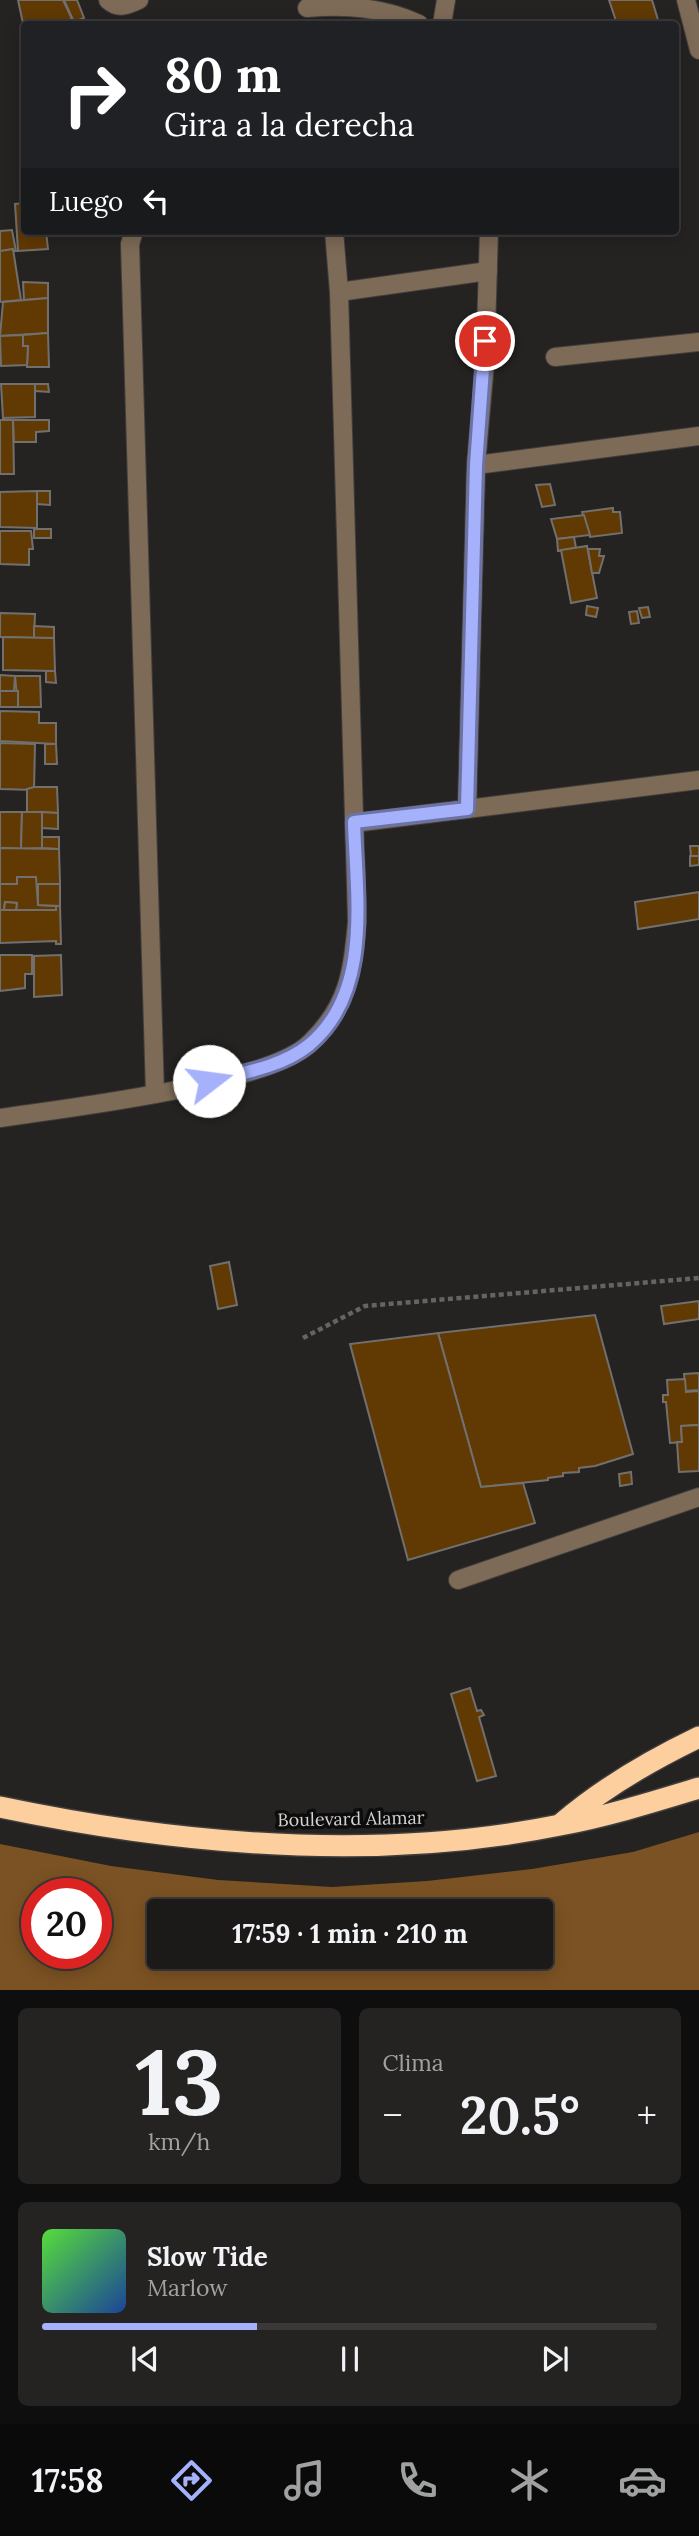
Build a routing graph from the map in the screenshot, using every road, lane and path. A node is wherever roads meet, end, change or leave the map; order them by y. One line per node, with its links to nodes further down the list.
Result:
1 (108, 0): 2 (lane)
2 (139, 0)
3 (446, 0): 7 (lane)
4 (686, 0): 8 (lane)
5 (308, 11): 6 (lane)
6 (412, 21)
7 (442, 21)
8 (699, 50)
9 (133, 235): 21 (lane)
10 (334, 235): 13 (lane)
11 (489, 235): 12 (lane)
12 (488, 271): 13 (lane); 17 (lane)
13 (339, 292): 20 (lane)
14 (699, 342): 15 (lane)
15 (555, 357)
16 (699, 436): 17 (lane)
17 (476, 465): 19 (lane)
18 (699, 780): 19 (lane)
19 (467, 809): 20 (lane)
20 (354, 822): 21 (lane)
21 (155, 1094): 22 (lane)
22 (0, 1118)
23 (699, 1278): 24 (path)
24 (303, 1338)
25 (699, 1497): 26 (lane)
26 (458, 1580)
27 (699, 1737): 30 (highway)
28 (699, 1788): 30 (highway, Boulevard Alamar)
29 (0, 1807): 30 (highway, Boulevard Alamar)
30 (558, 1826)

